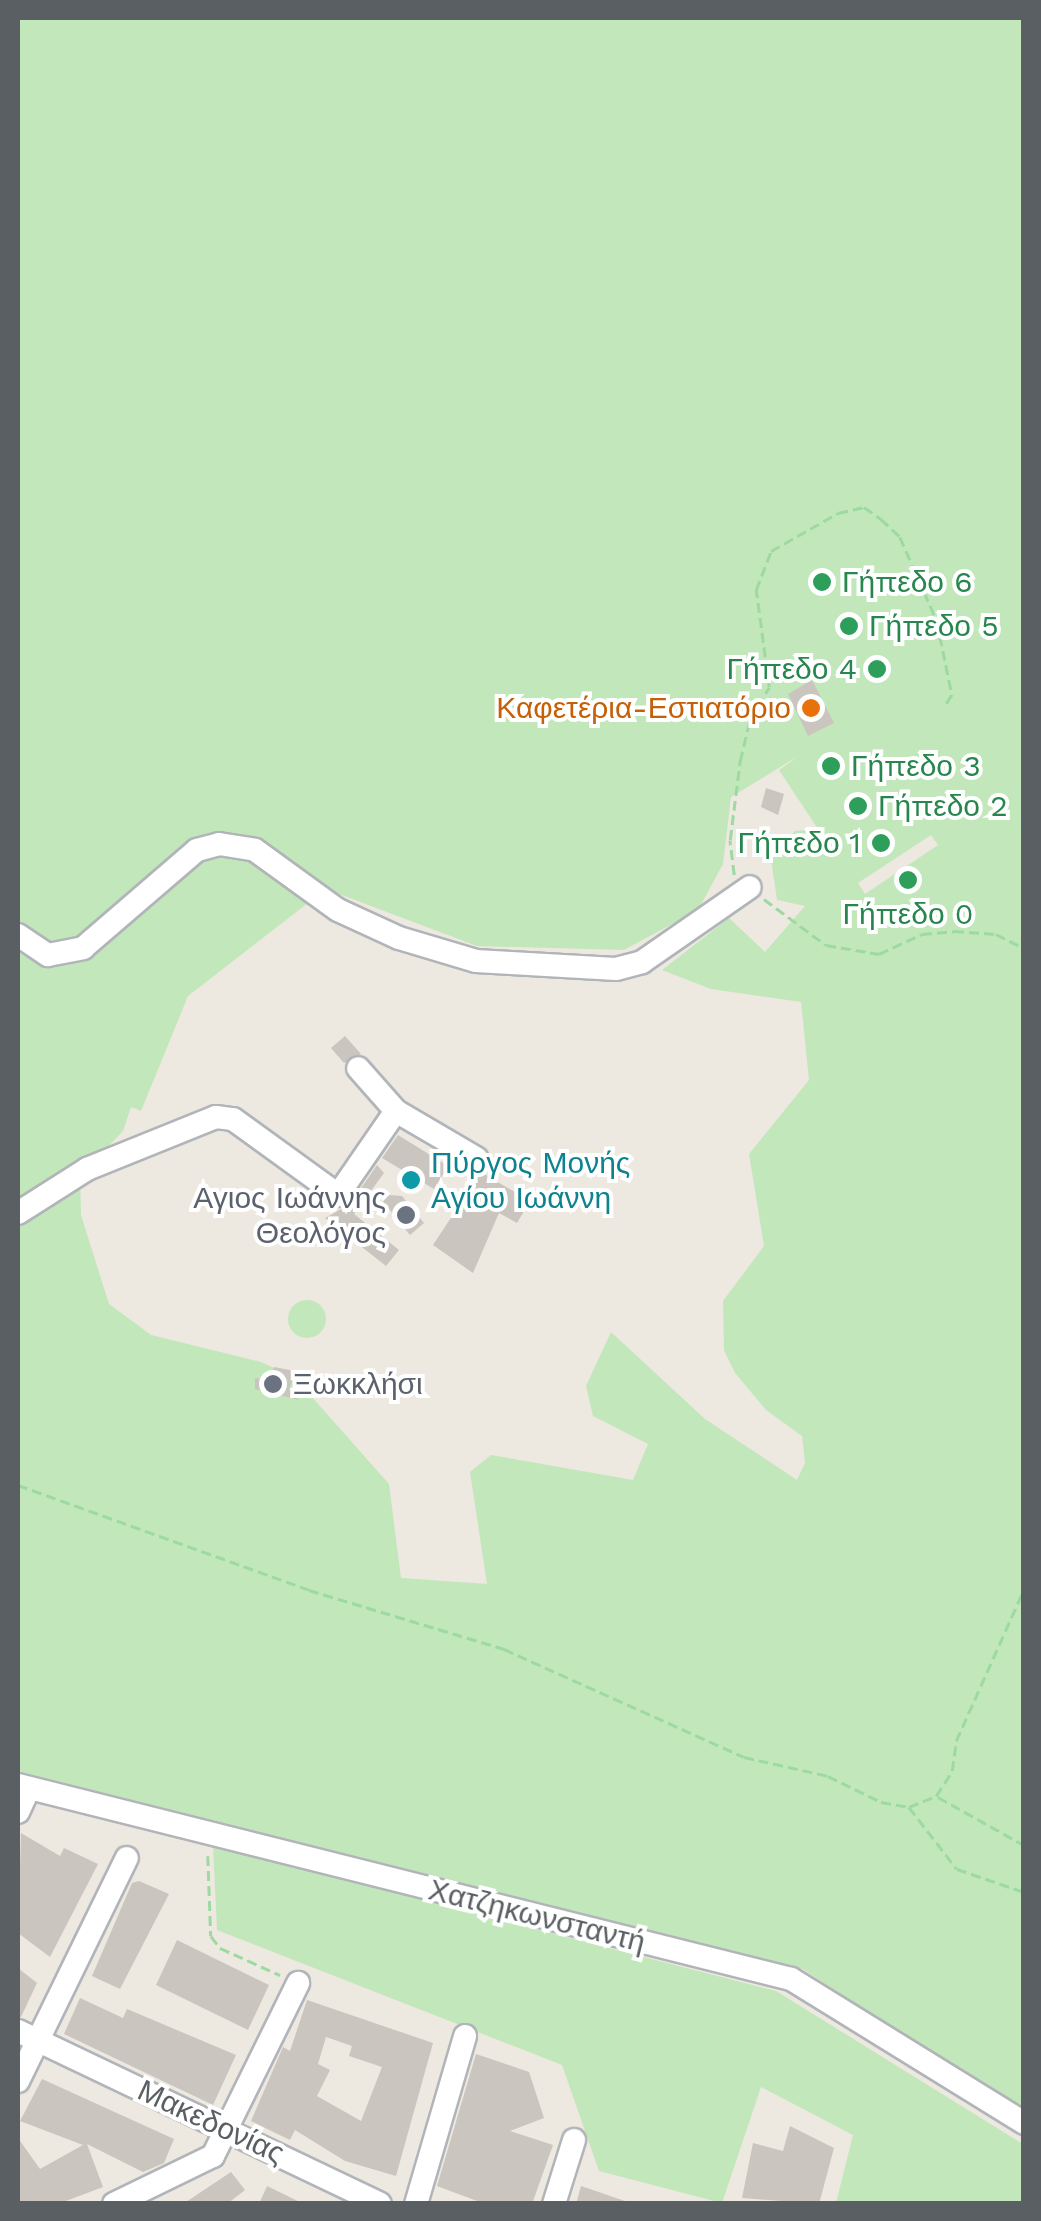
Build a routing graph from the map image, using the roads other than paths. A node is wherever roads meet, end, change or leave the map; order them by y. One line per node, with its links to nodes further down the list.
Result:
1 (750, 887): 2 (street)
2 (18, 936)
3 (358, 1068): 4 (street)
4 (396, 1111): 5 (street); 6 (street)
5 (476, 1158)
6 (18, 1213)
7 (23, 1787): 8 (street); 15 (street, Χατζηκωνσταντή)
8 (18, 1812)
9 (128, 1858): 13 (street)
10 (298, 1983): 16 (street)
11 (18, 2031): 13 (street, Μακεδονίας)
12 (466, 2036): 20 (street)
13 (41, 2042): 14 (street); 16 (street, Μακεδονίας)
14 (18, 2081)
15 (1024, 2123)
16 (230, 2130): 18 (street); 19 (street, Μακεδονίας)
17 (574, 2140): 21 (street)
18 (114, 2204)
19 (380, 2204)
20 (416, 2204)
21 (554, 2204)

